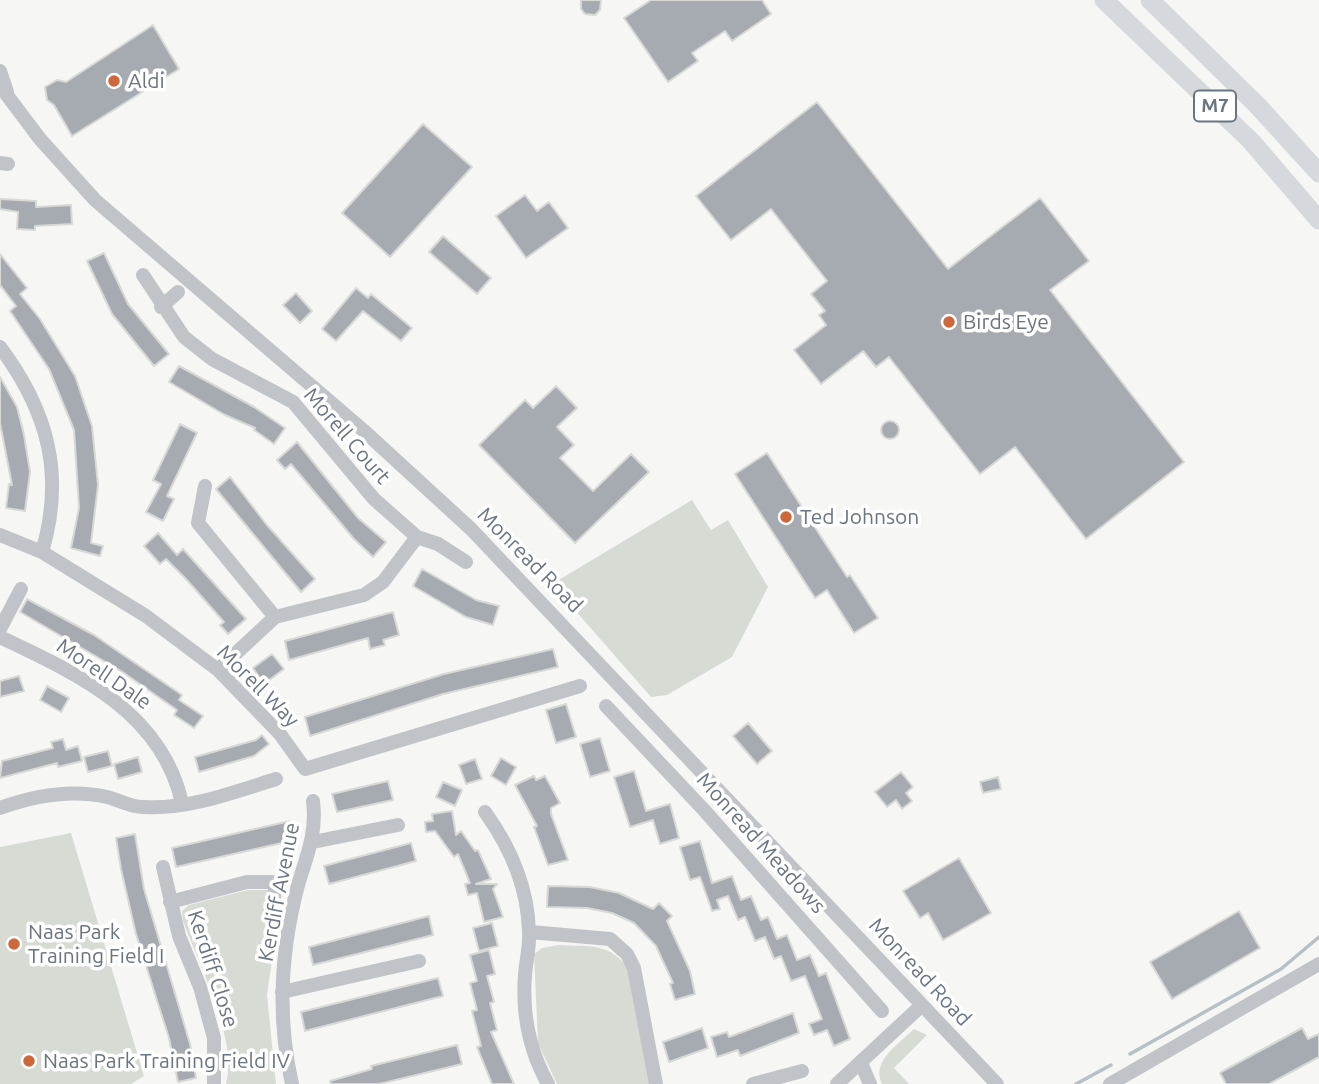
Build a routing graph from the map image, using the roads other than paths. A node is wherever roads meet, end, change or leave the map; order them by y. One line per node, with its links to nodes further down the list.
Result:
1 (1104, 0): 6 (highway, M7)
2 (1150, 0): 5 (highway, M7)
3 (0, 71): 4 (street, Monread Road)
4 (4, 89): 24 (street, Monread Road)
5 (1319, 173)
6 (1319, 220)
7 (143, 275): 9 (street, Morell Court)
8 (178, 292): 9 (street)
9 (161, 307): 13 (street, Morell Court)
10 (0, 347): 14 (street)
11 (205, 486): 17 (street)
12 (0, 535): 14 (street, Morell Way)
13 (416, 537): 15 (street, Morell Court); 17 (street)
14 (42, 552): 20 (street, Morell Way)
15 (466, 562)
16 (21, 589): 18 (street)
17 (275, 617): 20 (street)
18 (0, 629)
19 (0, 637): 26 (street, Morell Dale)
20 (218, 670): 21 (street, Morell Way)
21 (580, 686)
22 (606, 706): 28 (street, Monread Meadows)
23 (276, 779): 26 (street)
24 (723, 793): 28 (street); 39 (street, Monread Road)
25 (313, 801): 31 (street, Kerdiff Avenue)
26 (182, 803): 27 (street)
27 (0, 808)
28 (704, 810): 40 (street, Monread Meadows)
29 (485, 813): 35 (street)
30 (398, 825): 31 (street)
31 (313, 842): 38 (street, Kerdiff Avenue)
32 (163, 867): 34 (street, Kerdiff Close)
33 (274, 898): 34 (street)
34 (170, 902): 43 (street, Kerdiff Close)
35 (530, 932): 45 (street); 46 (street)
36 (419, 961): 38 (street, Kerdiff Avenue)
37 (1319, 964): 51 (street)
38 (282, 992): 44 (street, Kerdiff Avenue)
39 (922, 1005): 41 (street); 50 (street, Monread Road)
40 (882, 1011)
41 (861, 1063): 48 (street); 49 (street)
42 (802, 1071): 47 (street)
43 (214, 1084)
44 (292, 1084)
45 (548, 1084)
46 (656, 1084)
47 (753, 1084)
48 (837, 1084)
49 (870, 1084)
50 (998, 1084)
51 (1110, 1084)

